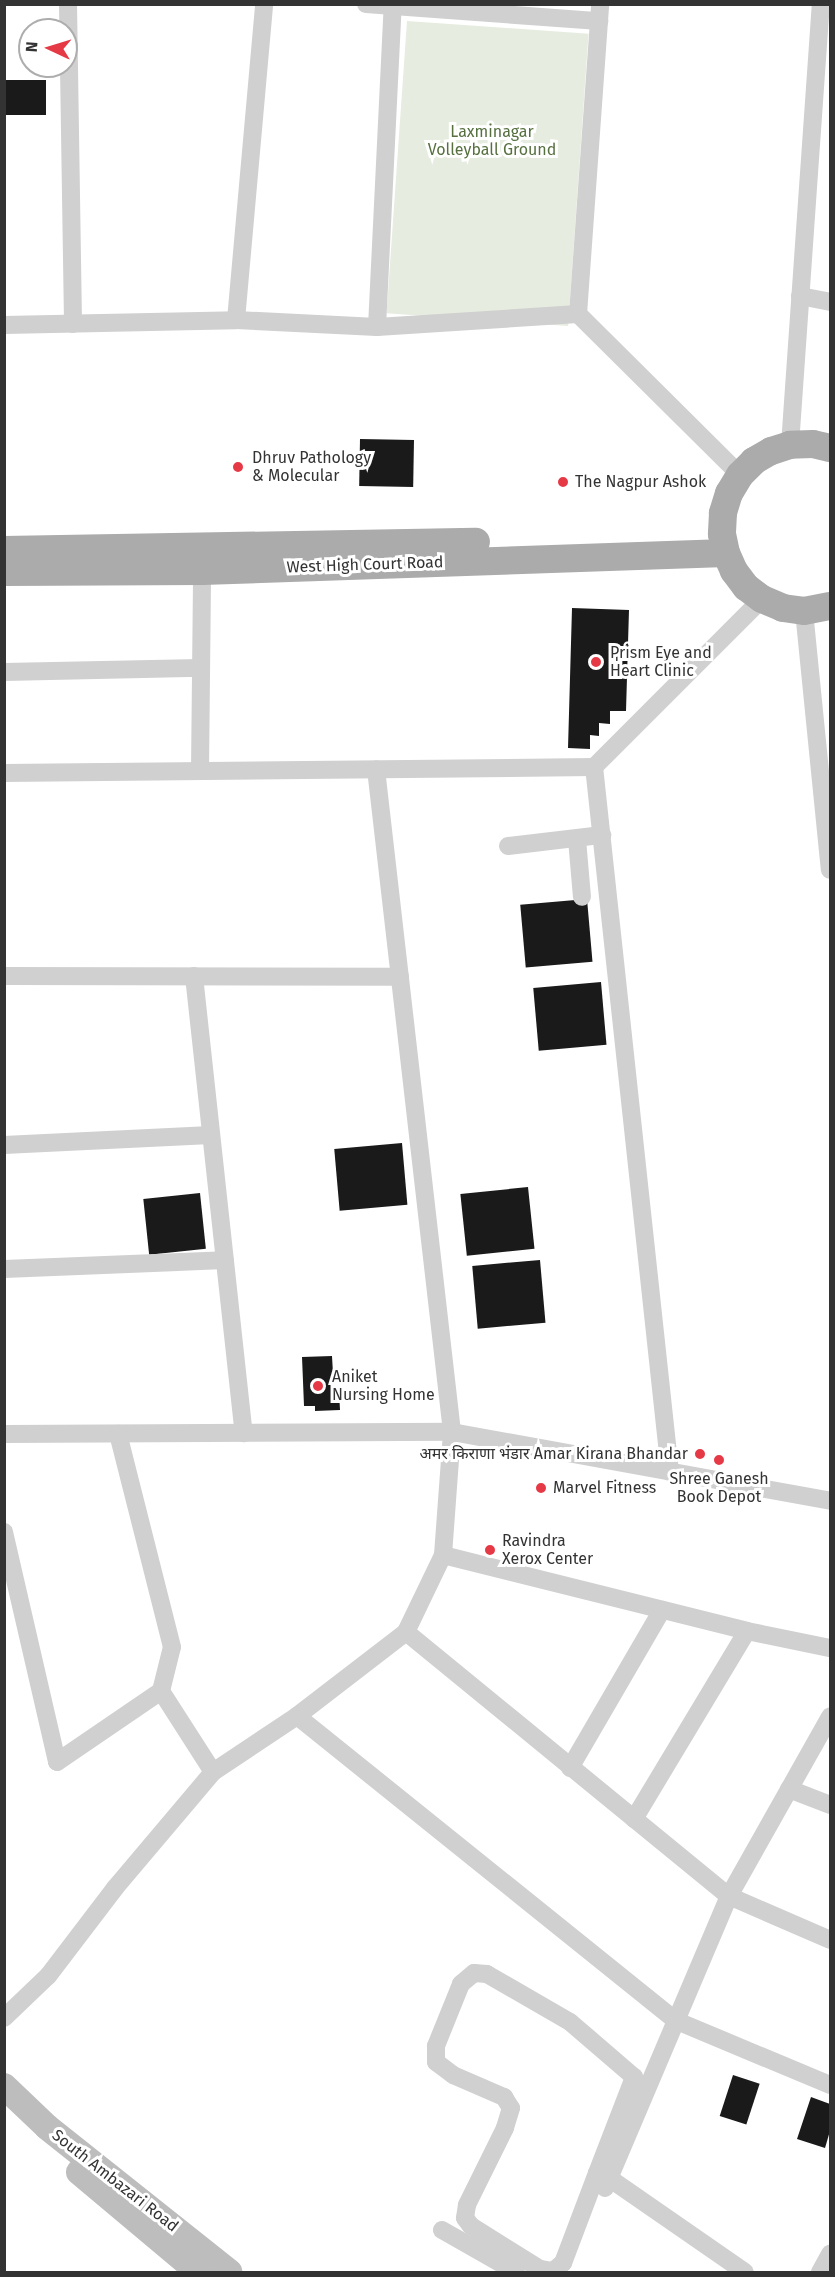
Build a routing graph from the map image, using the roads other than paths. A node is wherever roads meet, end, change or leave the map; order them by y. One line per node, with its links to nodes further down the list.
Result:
1 (68, 4): 11 (street)
2 (264, 4): 10 (street)
3 (366, 4): 5 (street)
4 (821, 4): 7 (street)
5 (393, 6): 6 (street); 13 (street)
6 (599, 13): 9 (street)
7 (800, 296): 8 (street); 14 (street)
8 (831, 302)
9 (578, 314): 13 (street); 16 (street)
10 (236, 320): 11 (street); 13 (street)
11 (73, 324): 12 (street)
12 (4, 325)
13 (377, 327)
14 (790, 445): 15 (main road); 16 (main road)
15 (831, 448)
16 (740, 475): 17 (main road)
17 (724, 544): 18 (main road); 19 (main road, West High Court Road); 21 (main road)
18 (4, 550)
19 (202, 571): 20 (main road, West High Court Road); 23 (street)
20 (4, 572)
21 (762, 599): 22 (main road); 25 (street)
22 (817, 608): 32 (street)
23 (201, 668): 24 (street); 27 (street)
24 (4, 672)
25 (594, 767): 26 (street); 29 (street)
26 (376, 769): 27 (street); 36 (street)
27 (200, 771): 28 (street)
28 (4, 773)
29 (602, 835): 30 (street); 45 (street)
30 (577, 839): 31 (street); 33 (street)
31 (508, 846)
32 (831, 870)
33 (582, 897)
34 (4, 976): 35 (street)
35 (194, 976): 36 (street); 37 (street)
36 (400, 977): 41 (street)
37 (211, 1136): 38 (street); 39 (street)
38 (4, 1145)
39 (225, 1260): 40 (street); 42 (street)
40 (4, 1269)
41 (452, 1432): 42 (street); 45 (street); 48 (street)
42 (244, 1433): 44 (street)
43 (4, 1434): 44 (street)
44 (118, 1434): 53 (street)
45 (670, 1472): 46 (street)
46 (831, 1501)
47 (4, 1532): 53 (street)
48 (443, 1555): 49 (street); 51 (street)
49 (662, 1610): 50 (street); 56 (street)
50 (747, 1631): 52 (street); 60 (street)
51 (406, 1632): 54 (street); 56 (street)
52 (831, 1648)
53 (161, 1691): 57 (street)
54 (297, 1716): 57 (street); 64 (street)
55 (831, 1718): 58 (street)
56 (570, 1768): 60 (street)
57 (213, 1772): 63 (street)
58 (789, 1790): 59 (street); 61 (street)
59 (831, 1805)
60 (634, 1819): 61 (street)
61 (729, 1896): 62 (street); 64 (street)
62 (831, 1940)
63 (4, 2018)
64 (677, 2021): 65 (street); 67 (street)
65 (831, 2085)
66 (4, 2086): 73 (main road, South Ambazari Road)
67 (637, 2093): 69 (street); 69 (street)
68 (4, 2107): 72 (main road, South Ambazari Road)
69 (603, 2176): 75 (street); 76 (street)
70 (442, 2230): 74 (street)
71 (831, 2254): 77 (street)
72 (198, 2272)
73 (229, 2272)
74 (516, 2272)
75 (571, 2272)
76 (745, 2272)
77 (820, 2272)

